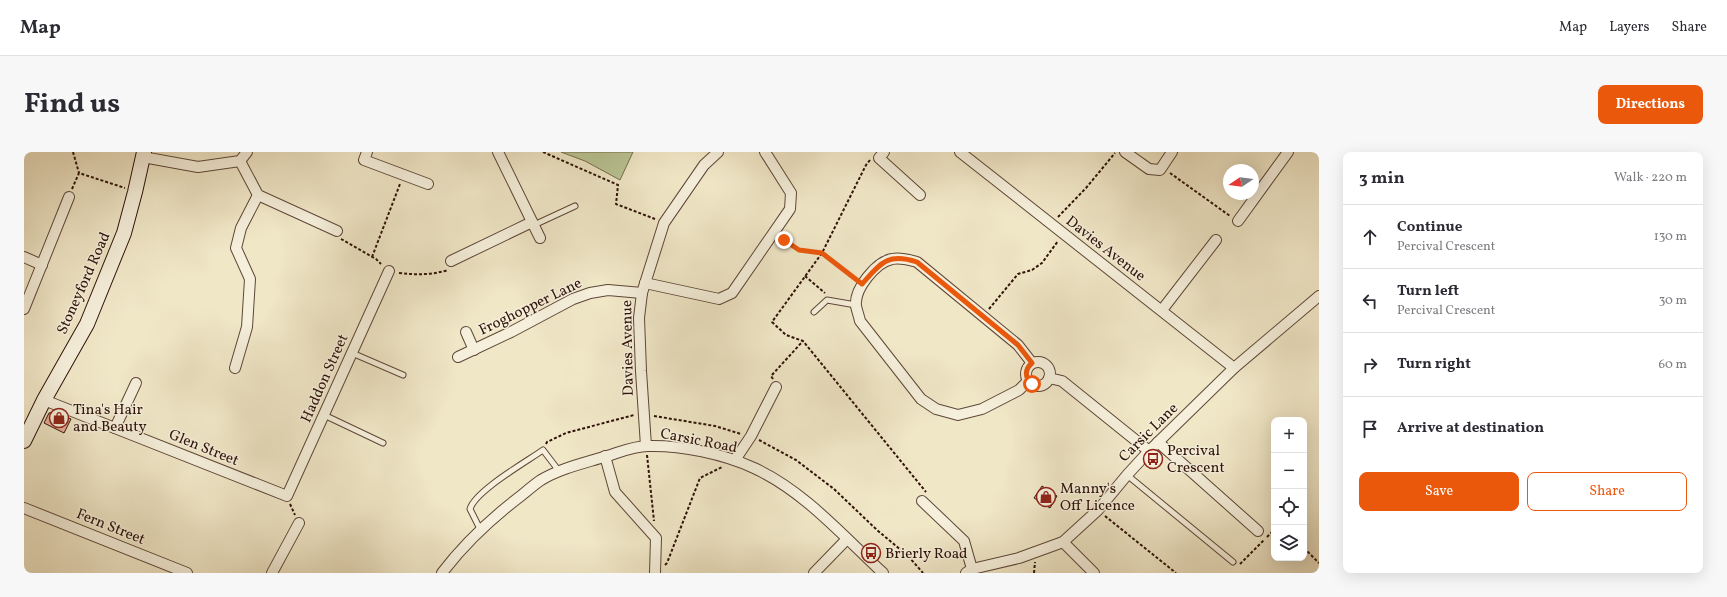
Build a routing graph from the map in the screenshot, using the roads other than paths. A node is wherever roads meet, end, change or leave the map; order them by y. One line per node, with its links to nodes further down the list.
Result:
1 (247, 152): 12 (street)
2 (367, 152): 13 (street)
3 (498, 152): 19 (street)
4 (718, 152): 27 (street, Davies Avenue)
5 (765, 152): 27 (street)
6 (960, 152): 32 (street, Davies Avenue)
7 (1125, 152): 8 (street)
8 (1172, 152)
9 (1288, 152): 18 (street)
10 (143, 155): 12 (street); 46 (main road, Stoneyford Road)
11 (882, 155): 15 (street)
12 (240, 161): 14 (street)
13 (428, 184)
14 (258, 195): 20 (street); 39 (street)
15 (920, 195)
16 (69, 197): 25 (street)
17 (575, 206): 19 (lane)
18 (1238, 221)
19 (533, 224): 21 (street); 24 (street)
20 (336, 230)
21 (540, 238)
22 (1216, 240): 32 (street)
23 (24, 257): 25 (street)
24 (451, 261)
25 (42, 265): 31 (street)
26 (389, 271): 36 (street, Haddon Street)
27 (645, 283): 28 (street, Davies Avenue)
28 (642, 293): 35 (street, Froghopper Lane); 52 (street, Davies Avenue)
29 (1319, 296): 40 (street, Carsic Lane)
30 (856, 305): 33 (lane); 38 (street); 43 (street)
31 (24, 309)
32 (1162, 310): 40 (street, Davies Avenue)
33 (814, 312)
34 (466, 332): 35 (street)
35 (474, 350): 37 (street, Froghopper Lane)
36 (352, 353): 41 (lane); 47 (street, Haddon Street)
37 (458, 357)
38 (1032, 363): 42 (street); 43 (street)
39 (235, 368)
40 (1234, 368): 50 (street, Carsic Lane)
41 (403, 375)
42 (1049, 378): 43 (street); 53 (street)
43 (1028, 381)
44 (136, 383): 48 (street)
45 (776, 387): 55 (street)
46 (44, 400): 48 (street, Glen Street); 49 (main road, Stoneyford Road)
47 (324, 415): 51 (lane); 58 (street, Haddon Street)
48 (116, 428): 58 (street, Glen Street)
49 (24, 441)
50 (1158, 442): 53 (street, Carsic Lane); 63 (street)
51 (383, 443)
52 (646, 446): 54 (street, Carsic Road); 55 (street, Carsic Road)
53 (1149, 451): 57 (street, Carsic Lane)
54 (605, 456): 56 (street, Carsic Road); 68 (street)
55 (735, 460): 64 (street, Carsic Road)
56 (560, 472): 62 (street, Carsic Road); 62 (lane)
57 (1127, 475): 65 (street, Carsic Lane); 66 (lane)
58 (287, 496)
59 (922, 501): 67 (street)
60 (24, 508): 69 (street, Fern Street)
61 (299, 523): 70 (street)
62 (481, 531): 71 (street, Carsic Road)
63 (1258, 531)
64 (847, 539): 72 (street); 73 (street, Carsic Road)
65 (1063, 542): 67 (street, Carsic Lane); 74 (street)
66 (1233, 562)
67 (969, 571)
68 (655, 572)
69 (187, 573)
70 (272, 573)
71 (442, 573)
72 (814, 573)
73 (883, 573)
74 (1094, 573)

